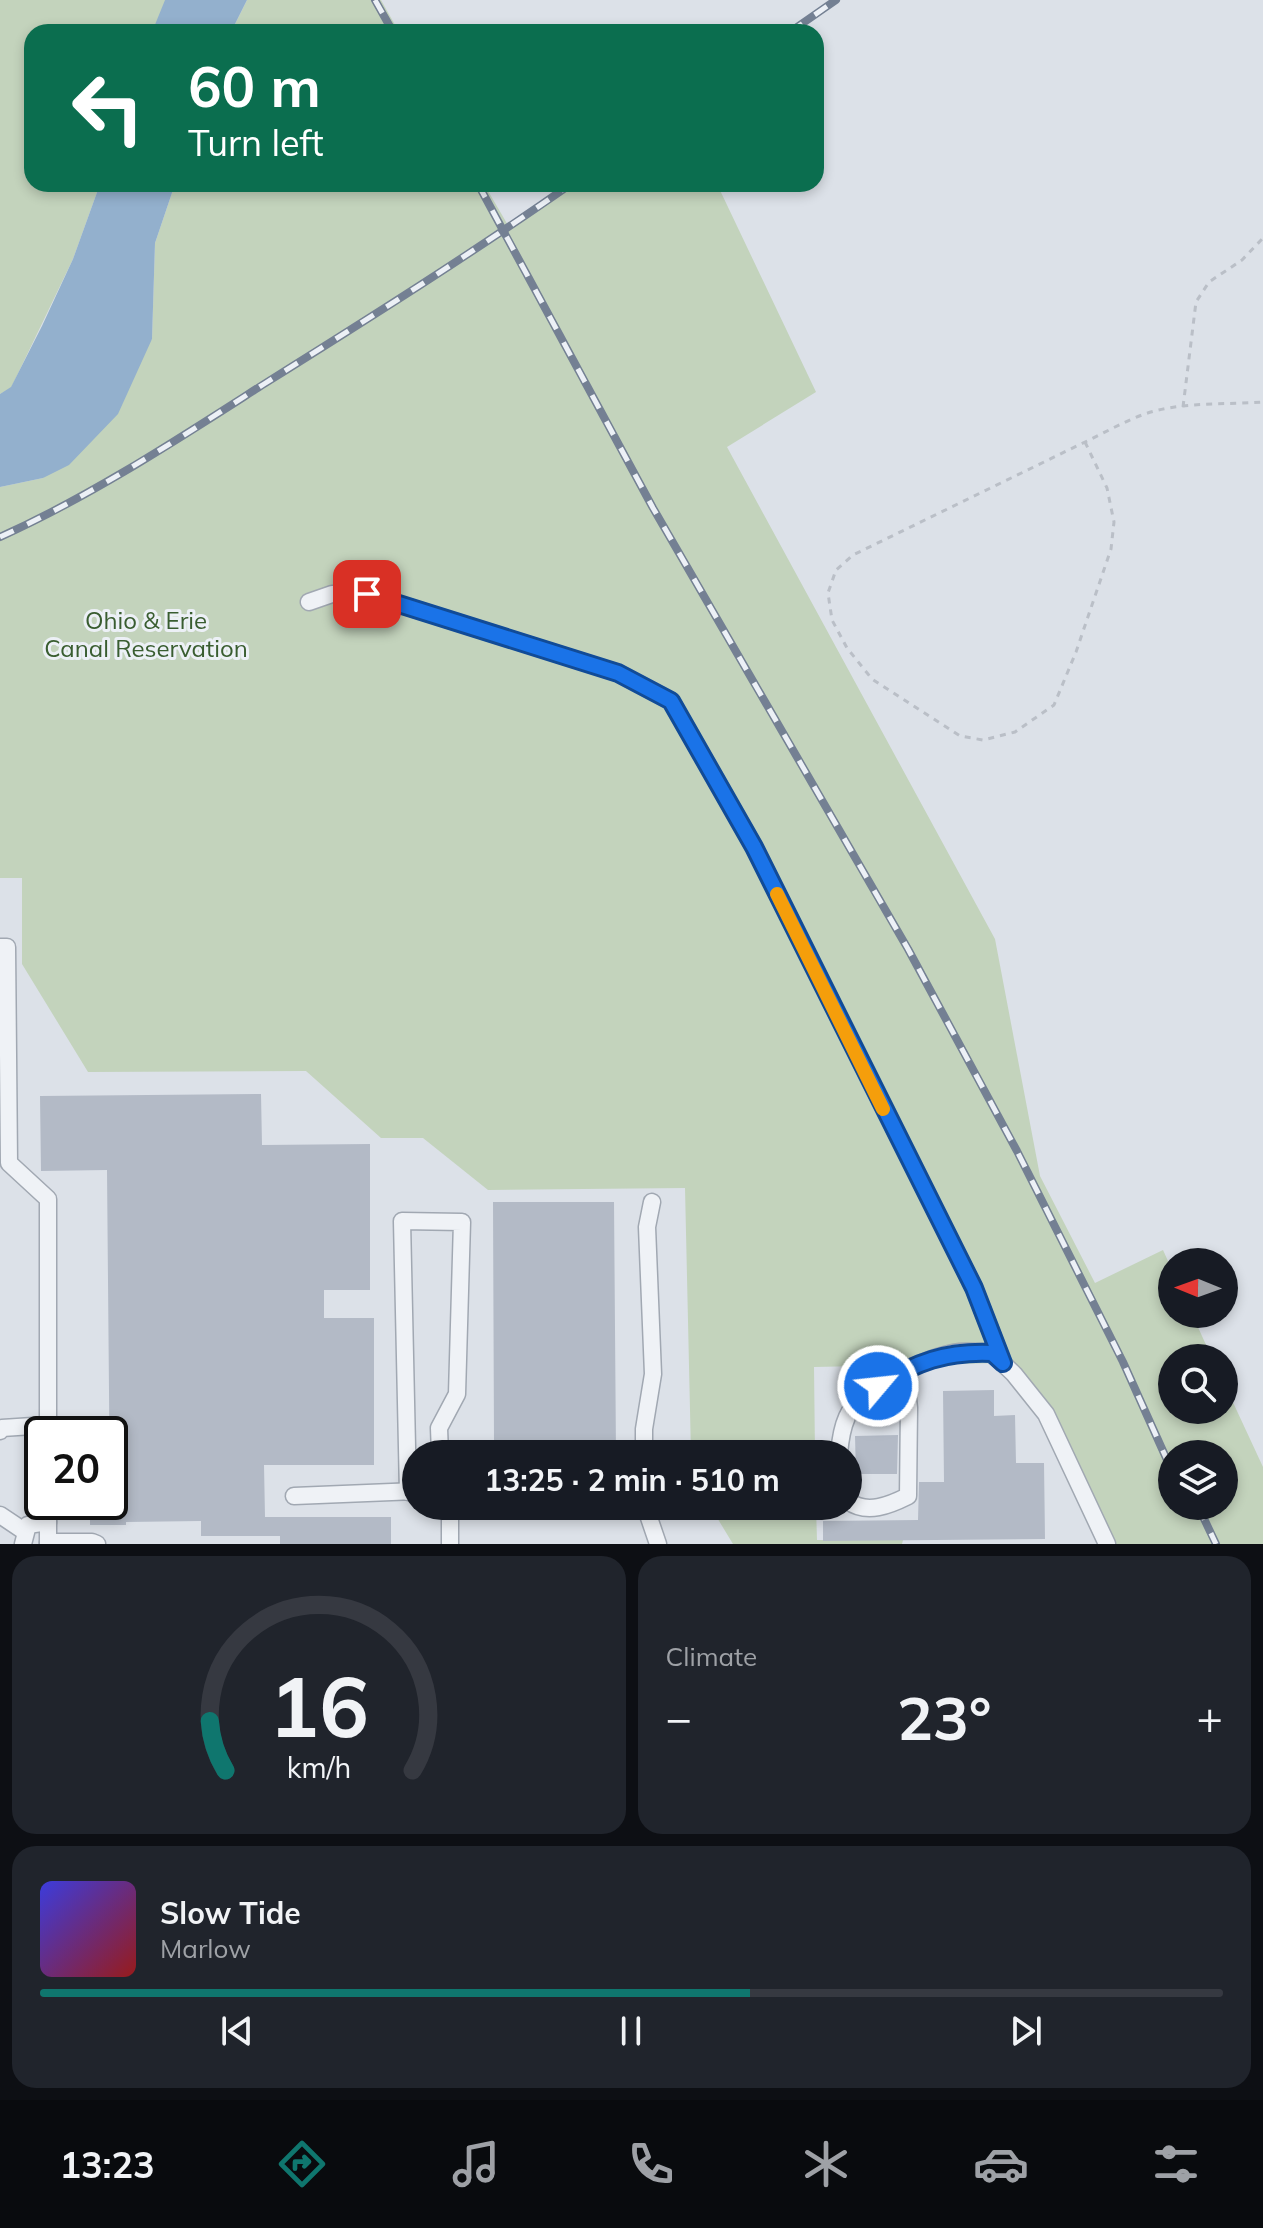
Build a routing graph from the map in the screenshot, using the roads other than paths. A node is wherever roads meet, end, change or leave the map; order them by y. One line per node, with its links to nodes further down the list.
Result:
1 (309, 602): 4 (street)
2 (3, 947): 6 (street)
3 (652, 1202): 11 (street)
4 (1003, 1363): 5 (street); 27 (street)
5 (905, 1371): 12 (street); 15 (street)
6 (48, 1416)
7 (24, 1429): 8 (street)
8 (0, 1431)
9 (410, 1440): 10 (street)
10 (439, 1440)
11 (645, 1440)
12 (842, 1440)
13 (402, 1492): 14 (street)
14 (294, 1496)
15 (862, 1506)
16 (0, 1515): 21 (street)
17 (450, 1520): 24 (street)
18 (643, 1520): 25 (street)
19 (649, 1520): 26 (street)
20 (48, 1522): 21 (street); 22 (street)
21 (24, 1538)
22 (48, 1543): 23 (street)
23 (97, 1544)
24 (450, 1544)
25 (642, 1544)
26 (658, 1544)
27 (1107, 1544)

